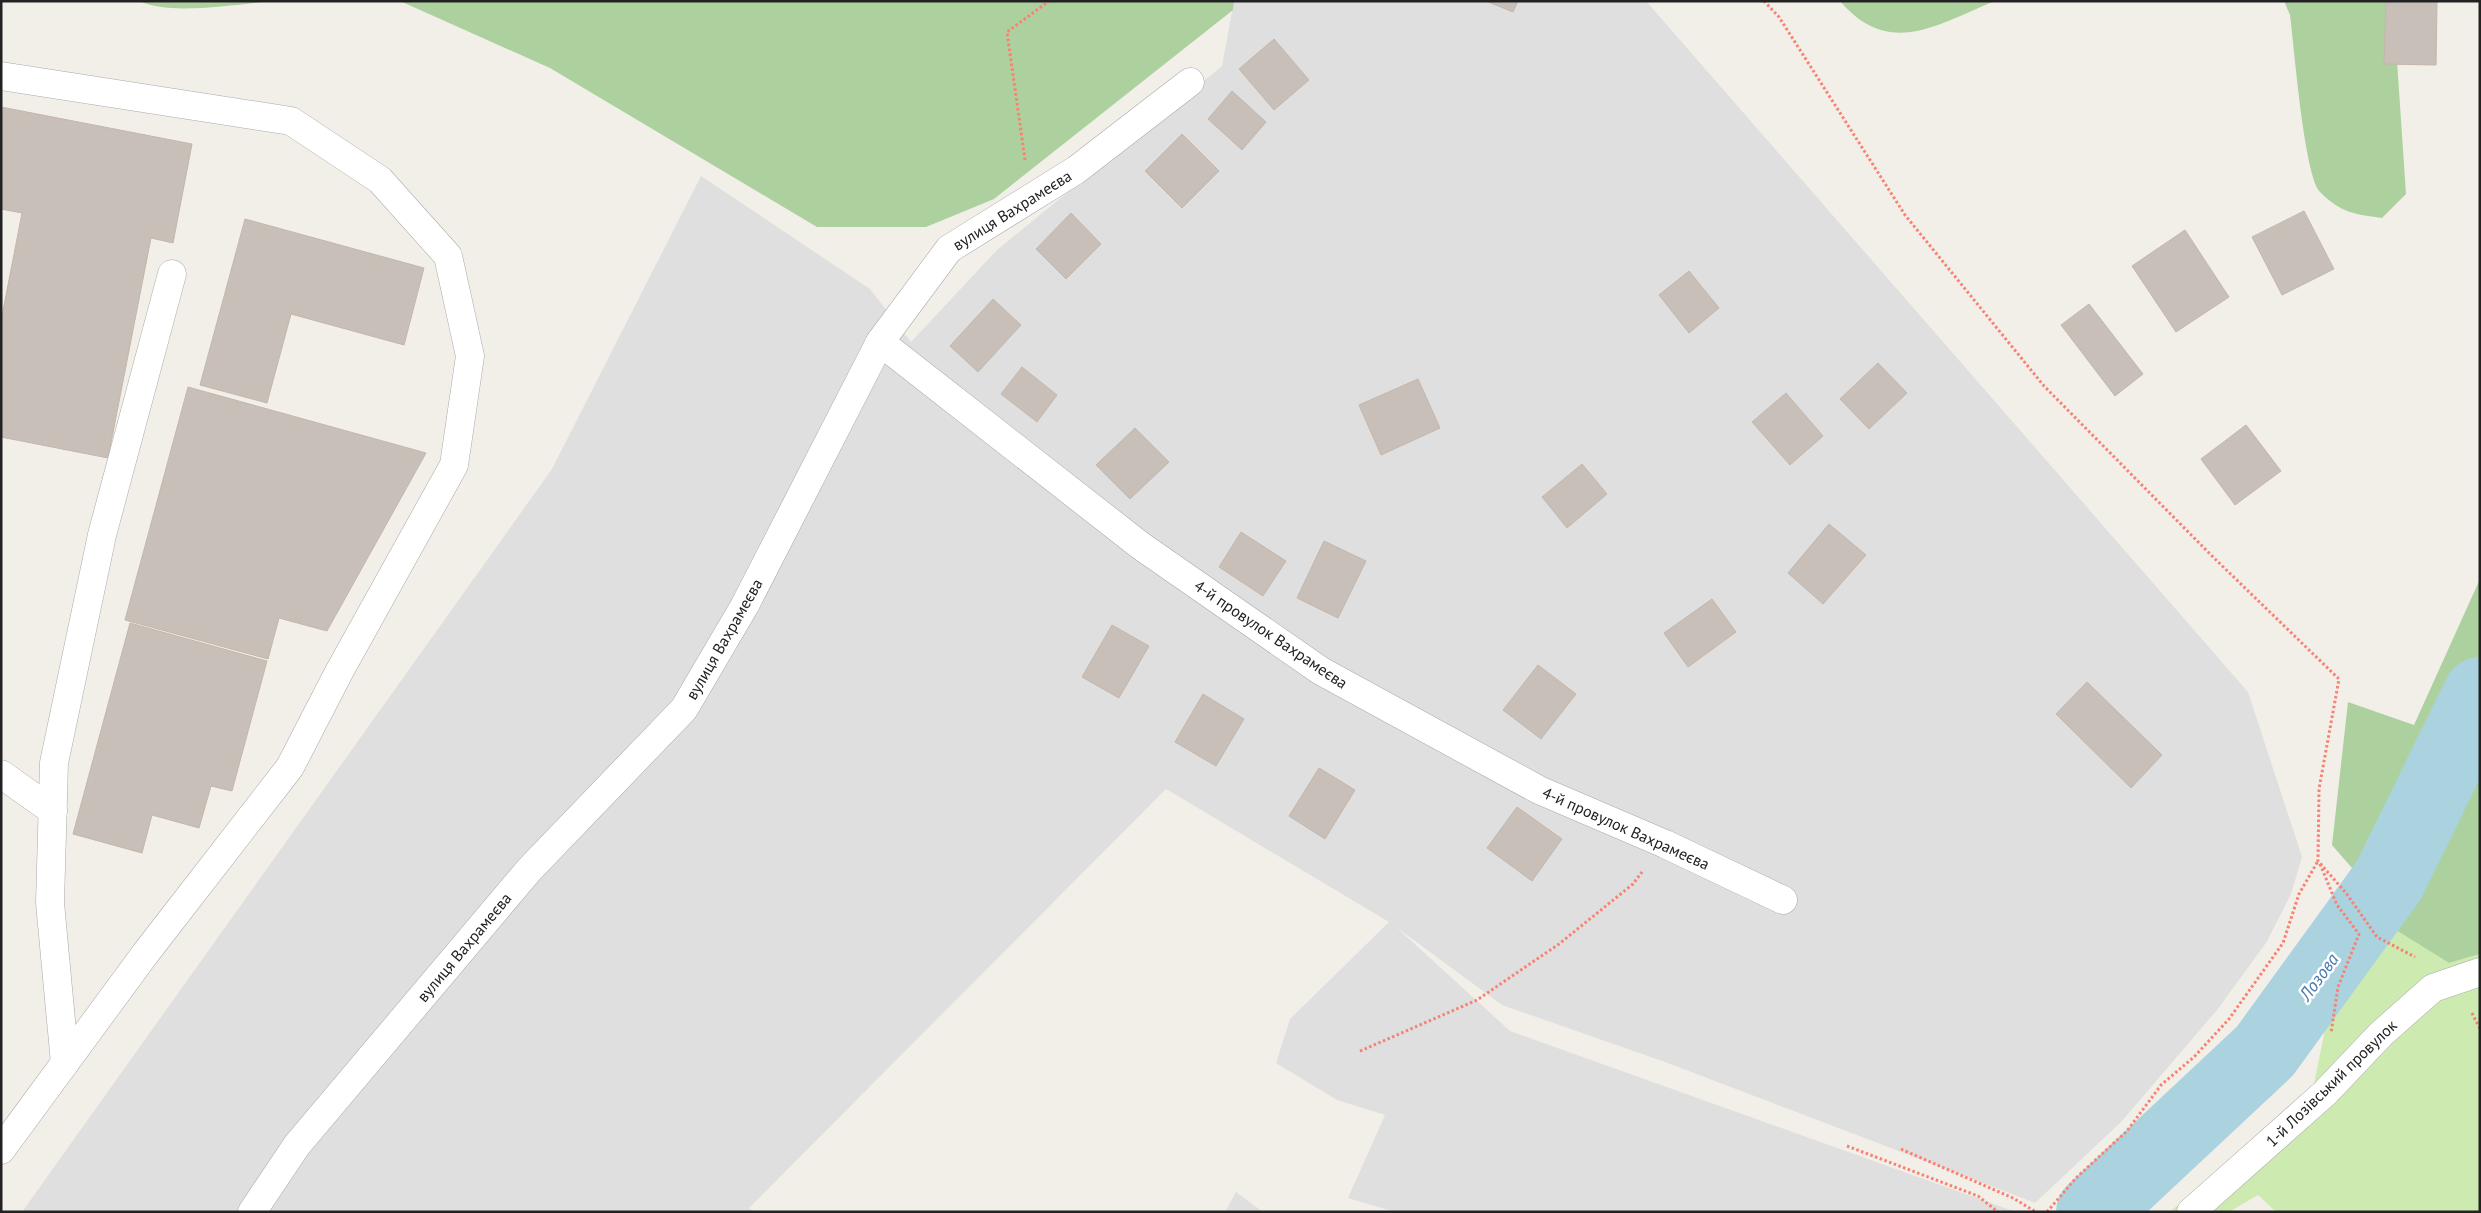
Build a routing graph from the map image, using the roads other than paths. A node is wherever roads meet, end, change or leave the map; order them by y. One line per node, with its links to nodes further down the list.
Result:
1 (1, 76): 9 (street)
2 (1190, 82): 4 (street, вулиця Вахрамеєва)
3 (172, 274): 6 (street)
4 (880, 342): 7 (street, 4-й провулок Вахрамеєва); 11 (street, вулиця Вахрамеєва)
5 (1, 774): 6 (street)
6 (53, 811): 9 (street)
7 (1783, 900)
8 (2480, 972): 12 (street, 1-й Лозівський провулок)
9 (65, 1063): 10 (street)
10 (1, 1150)
11 (252, 1212)
12 (2192, 1212)

